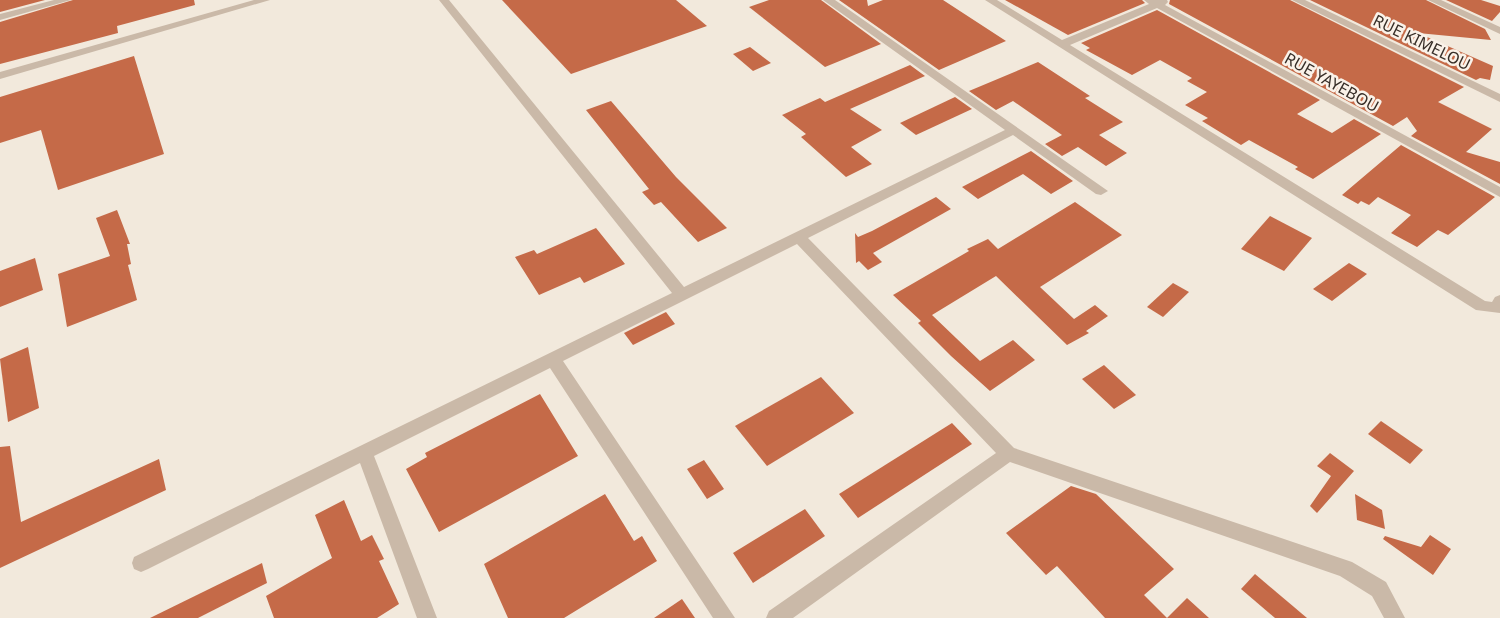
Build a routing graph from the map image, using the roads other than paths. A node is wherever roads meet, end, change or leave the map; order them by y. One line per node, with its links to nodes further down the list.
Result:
1 (66, 0): 9 (street)
2 (265, 0): 12 (street)
3 (444, 0): 18 (street)
4 (828, 0): 14 (street)
5 (990, 0): 11 (street)
6 (1297, 0): 13 (street, RUE KIMELOU)
7 (1433, 0): 10 (street)
8 (1157, 1): 11 (street); 16 (street, RUE YAYEBOU)
9 (0, 17)
10 (1500, 31)
11 (1064, 44): 19 (street)
12 (0, 76)
13 (1500, 98)
14 (1014, 130): 15 (street); 17 (street)
15 (1101, 191)
16 (1500, 193)
17 (798, 236): 18 (street); 22 (street)
18 (681, 294): 20 (street)
19 (1499, 302)
20 (552, 358): 21 (street); 25 (street)
21 (364, 452): 23 (street); 24 (street)
22 (1008, 454): 26 (street); 27 (street)
23 (141, 563)
24 (427, 618)
25 (725, 618)
26 (776, 618)
27 (1395, 618)

